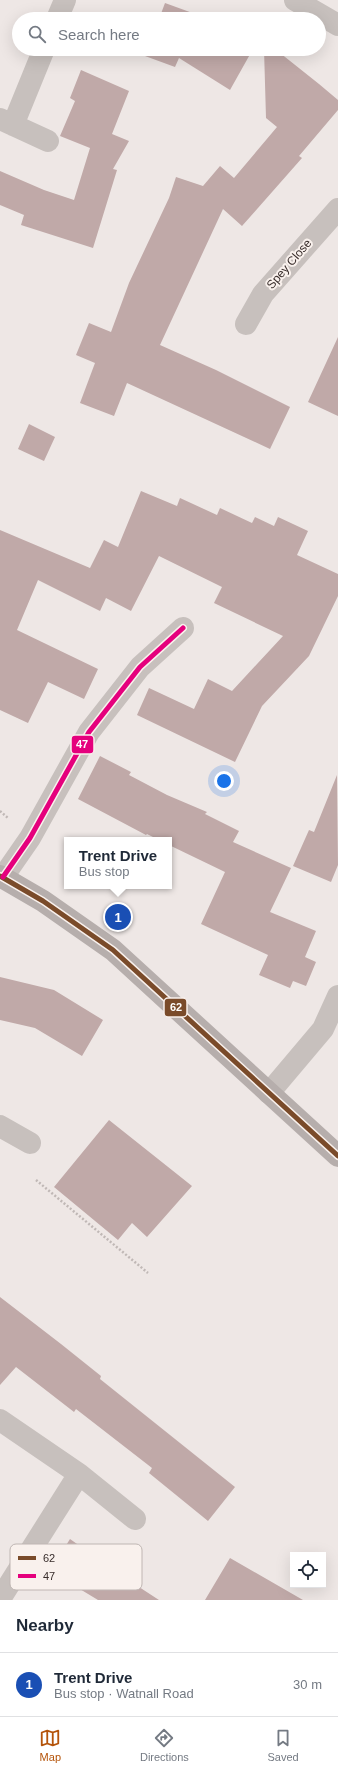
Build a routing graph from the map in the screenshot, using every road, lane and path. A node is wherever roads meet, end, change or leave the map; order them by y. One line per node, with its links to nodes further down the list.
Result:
1 (64, 0): 3 (street)
2 (296, 0): 4 (street)
3 (60, 12)
4 (316, 12)
5 (326, 18): 6 (street)
6 (338, 25)
7 (40, 56): 8 (street)
8 (6, 122): 9 (street)
9 (48, 141)
10 (338, 208): 11 (street, Spey Close)
11 (246, 324)
12 (183, 628): 13 (street)
13 (1, 877): 15 (main road)
14 (338, 996): 15 (street)
15 (269, 1093): 18 (main road)
16 (0, 1126): 17 (street)
17 (30, 1143)
18 (338, 1156)
19 (36, 1180): 20 (path)
20 (148, 1273)
21 (0, 1420): 22 (street)
22 (79, 1474): 23 (street); 24 (street)
23 (135, 1519)
24 (35, 1544)
25 (10, 1583): 26 (street)
26 (0, 1599)

